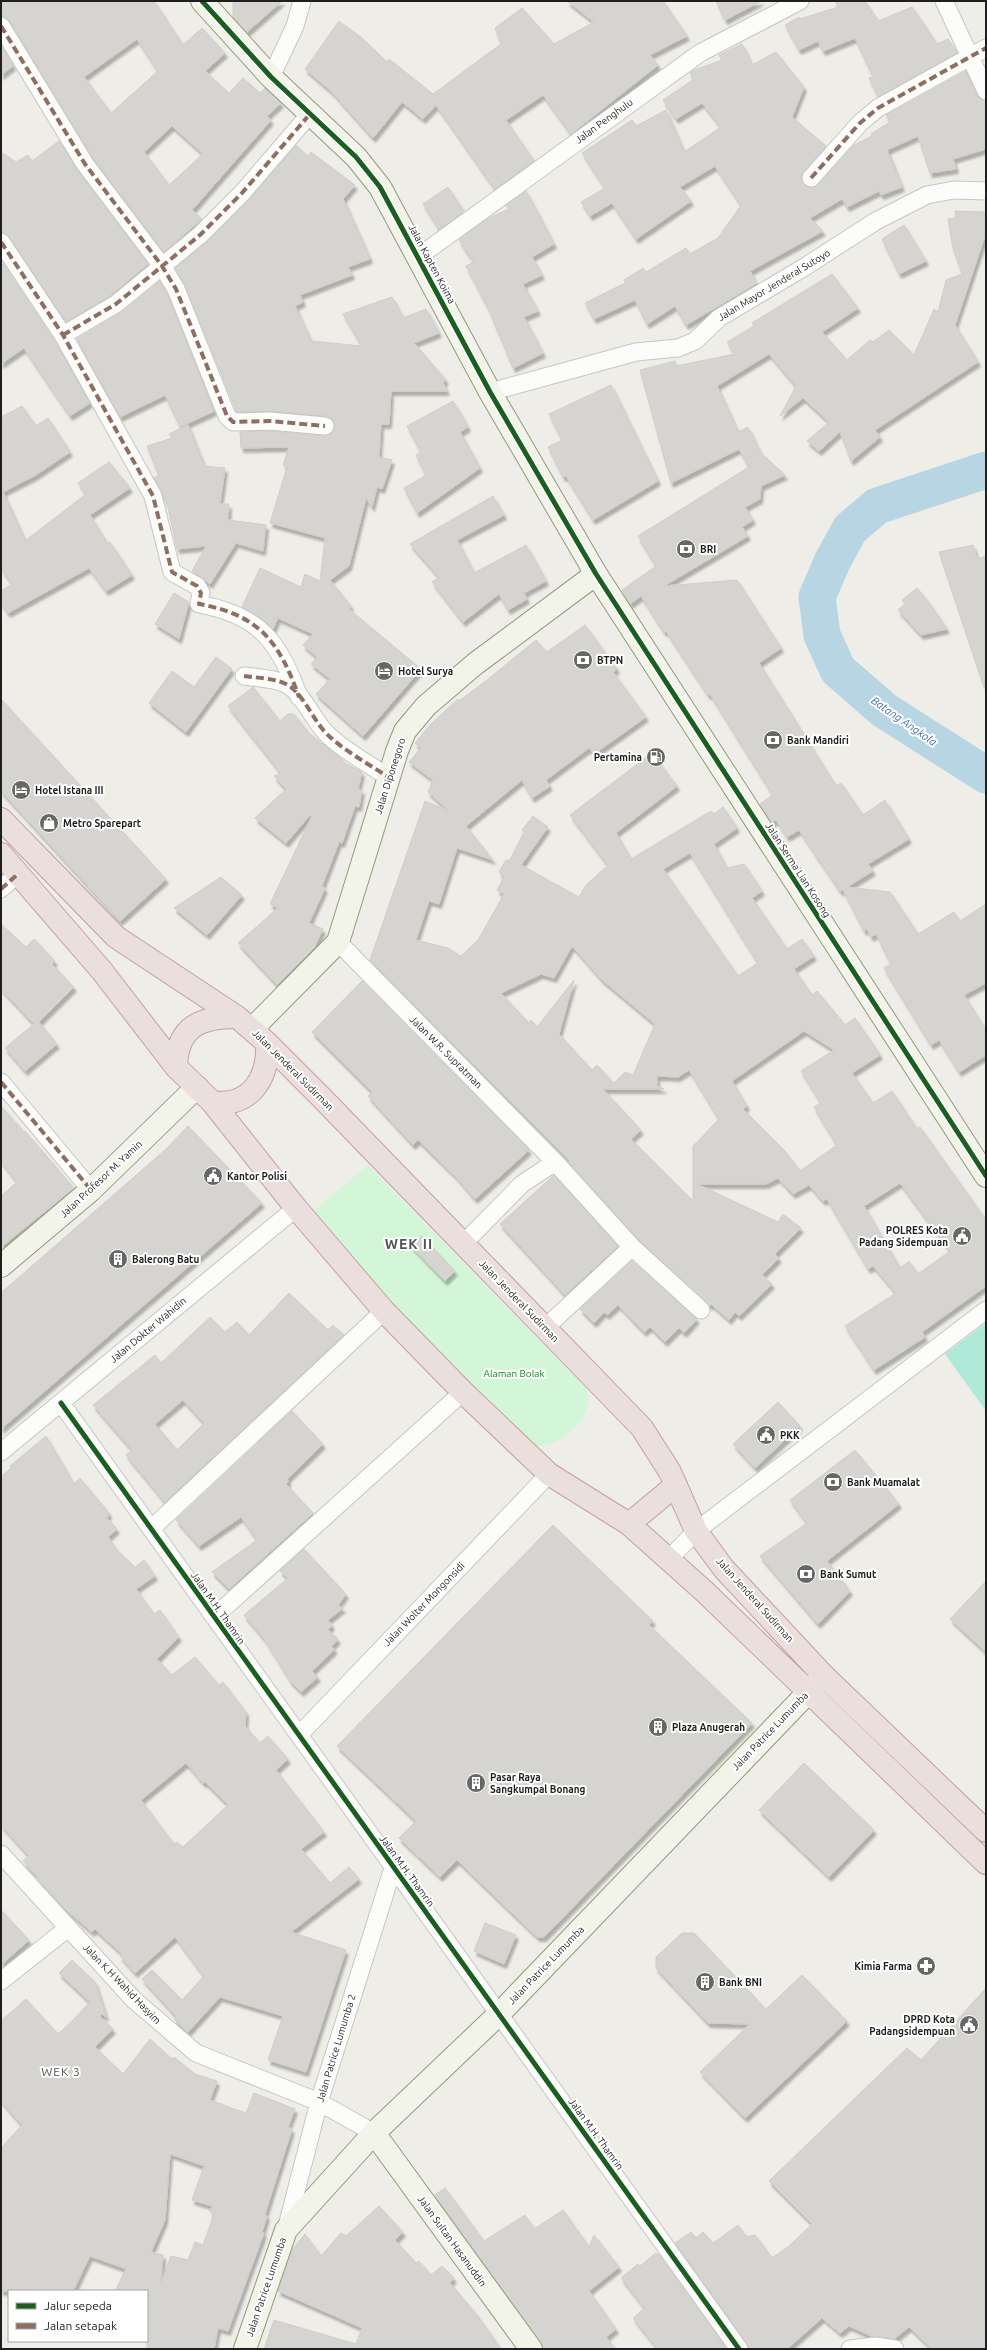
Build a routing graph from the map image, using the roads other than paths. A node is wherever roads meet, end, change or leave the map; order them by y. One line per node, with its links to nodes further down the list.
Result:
1 (202, 1): 8 (street, Jalan Kapten Koima)
2 (302, 1): 8 (street)
3 (800, 1): 14 (street, Jalan Penghulu)
4 (944, 1): 7 (street)
5 (1, 26): 15 (street)
6 (986, 48): 7 (street)
7 (970, 57): 9 (street); 11 (street)
8 (272, 77): 10 (street, Jalan Kapten Koima)
9 (986, 91)
10 (310, 114): 14 (street, Jalan Kapten Koima); 15 (street)
11 (811, 178)
12 (986, 191): 17 (street, Jalan Mayor Jenderal Sutoyo)
13 (1, 242): 16 (street)
14 (418, 257): 17 (street, Jalan Kapten Koima)
15 (162, 266): 16 (street); 18 (street)
16 (63, 335): 21 (street)
17 (490, 392): 19 (street, Jalan Kapten Koima)
18 (325, 426)
19 (596, 574): 22 (street, Jalan Diponegoro); 34 (street, Jalan Serma Lian Kosong)
20 (244, 676): 21 (street)
21 (299, 697): 22 (street)
22 (388, 777): 27 (street, Jalan Diponegoro)
23 (1, 819): 28 (highway, Jalan Jenderal Sudirman)
24 (1, 854): 25 (highway)
25 (18, 873): 26 (street); 29 (highway)
26 (1, 889)
27 (338, 942): 28 (street, Jalan Diponegoro); 33 (street, Jalan W.R. Supratman)
28 (252, 1030): 29 (highway); 32 (highway); 37 (highway, Jalan Jenderal Sudirman)
29 (176, 1066): 31 (highway)
30 (1, 1082): 35 (street)
31 (196, 1087): 32 (highway); 35 (street, Jalan Profesor M. Yamin)
32 (212, 1102): 36 (highway)
33 (555, 1162): 37 (street); 38 (street, Jalan W.R. Supratman)
34 (986, 1176)
35 (91, 1190): 39 (street, Jalan Profesor M. Yamin)
36 (296, 1208): 42 (highway); 45 (street, Jalan Dokter Wahidin)
37 (463, 1244): 43 (highway, Jalan Jenderal Sudirman)
38 (632, 1247): 40 (street, Jalan W.R. Supratman); 43 (street)
39 (1, 1266)
40 (701, 1310)
41 (986, 1310): 51 (street)
42 (384, 1311): 44 (highway); 50 (street)
43 (545, 1328): 48 (highway, Jalan Jenderal Sudirman)
44 (463, 1392): 47 (highway); 53 (street)
45 (61, 1403): 46 (street, Jalan Dokter Wahidin); 50 (street, Jalan M.H. Thamrin)
46 (1, 1452)
47 (550, 1474): 49 (highway); 56 (street, Jalan Wolter Mongonsidi)
48 (676, 1485): 49 (highway); 51 (highway, Jalan Jenderal Sudirman)
49 (629, 1524): 52 (highway)
50 (151, 1529): 53 (street, Jalan M.H. Thamrin)
51 (696, 1531): 52 (street); 54 (highway, Jalan Jenderal Sudirman)
52 (668, 1560): 55 (highway)
53 (214, 1617): 56 (street, Jalan M.H. Thamrin)
54 (824, 1676): 55 (street, Jalan Patrice Lumumba); 57 (highway, Jalan Jenderal Sudirman)
55 (808, 1693): 59 (highway); 63 (street, Jalan Patrice Lumumba)
56 (299, 1735): 60 (street, Jalan M.H. Thamrin)
57 (986, 1831)
58 (1, 1854): 61 (street, Jalan K.H Wahid Hasyim)
59 (986, 1863)
60 (393, 1868): 63 (street, Jalan M.H. Thamrin); 64 (street, Jalan Patrice Lumumba 2)
61 (68, 1928): 62 (street); 64 (street, Jalan K.H Wahid Hasyim)
62 (1, 1981)
63 (499, 2014): 65 (street, Jalan Patrice Lumumba); 69 (street, Jalan M.H. Thamrin)
64 (319, 2102): 65 (street, Jalan K.H Wahid Hasyim); 66 (street, Jalan Patrice Lumumba 2)
65 (374, 2133): 66 (street, Jalan Patrice Lumumba); 68 (street, Jalan Sultan Hasanuddin)
66 (286, 2230): 67 (street, Jalan Patrice Lumumba)
67 (245, 2349)
68 (531, 2349)
69 (739, 2349)
70 (850, 2349): 71 (street)
71 (895, 2349)

